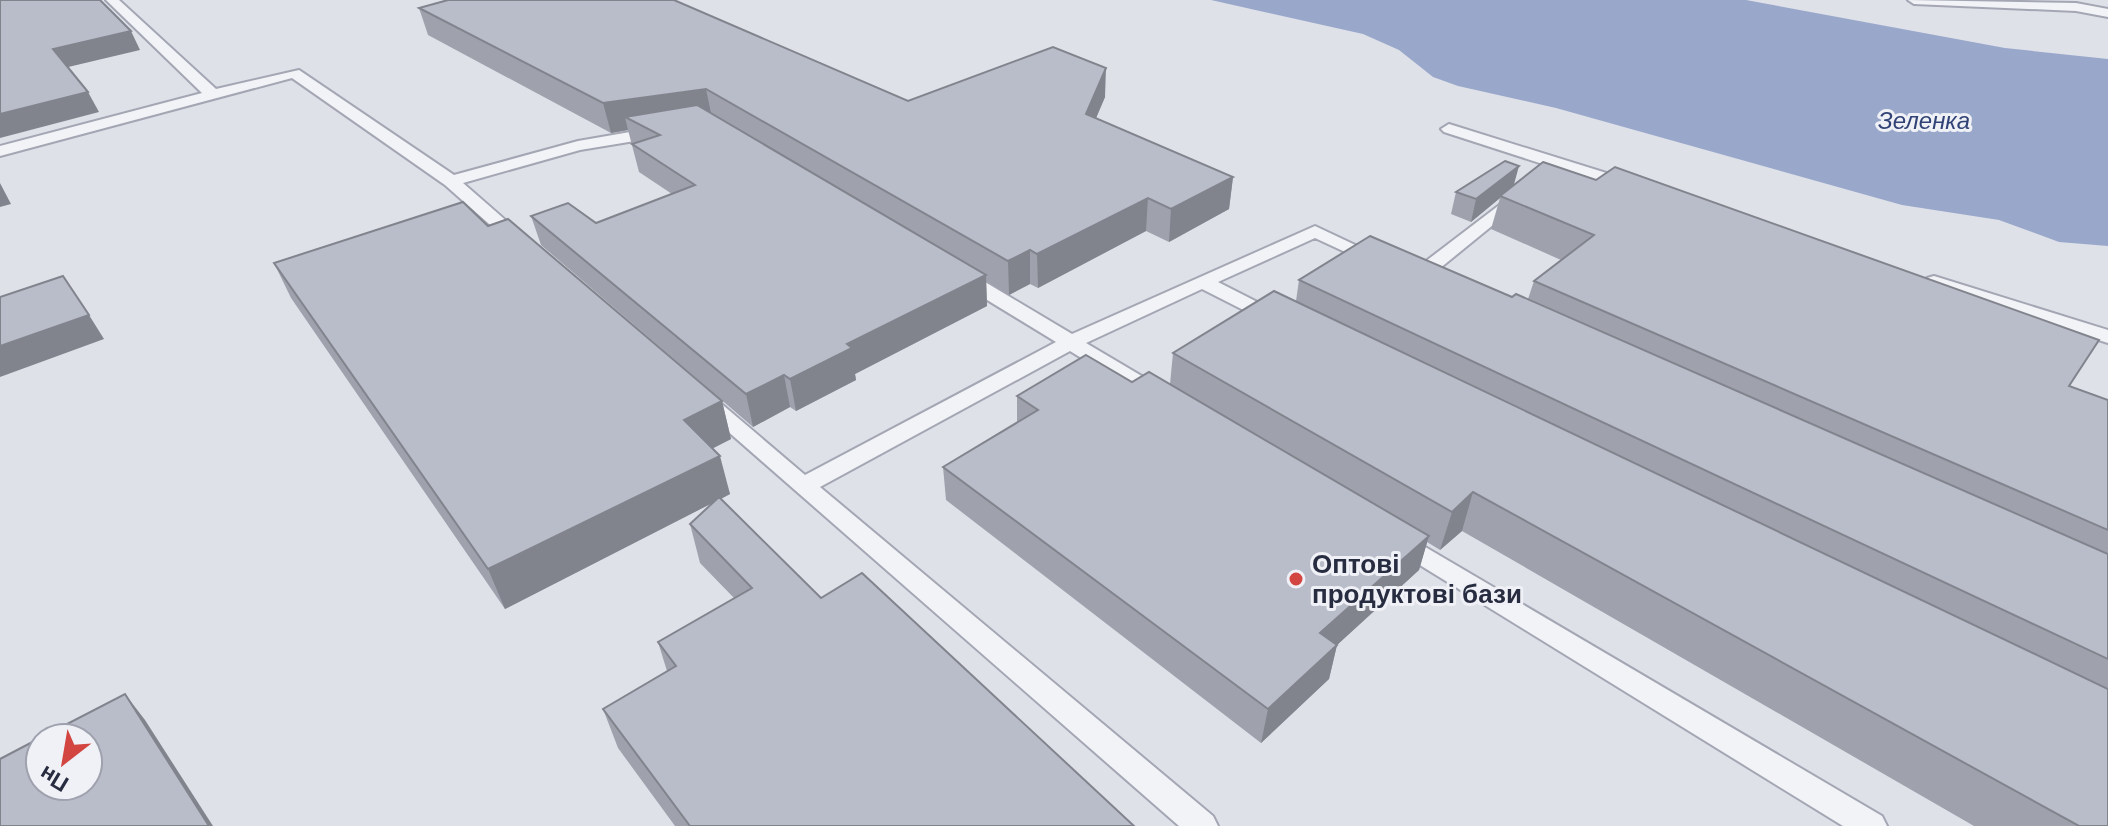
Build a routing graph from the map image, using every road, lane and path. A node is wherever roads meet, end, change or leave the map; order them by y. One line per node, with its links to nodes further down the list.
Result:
1 (112, 0): 4 (lane)
2 (1914, 0): 3 (lane)
3 (2108, 13)
4 (212, 94): 7 (lane); 9 (lane)
5 (676, 129): 9 (lane)
6 (1449, 129): 8 (lane)
7 (0, 151)
8 (1546, 173): 10 (lane); 14 (lane)
9 (451, 181): 11 (lane)
10 (1647, 192)
11 (533, 252)
12 (949, 269): 17 (lane)
13 (1915, 276): 16 (lane)
14 (1202, 282): 15 (lane); 17 (lane)
15 (1301, 331)
16 (2108, 337)
17 (1071, 342): 19 (lane); 20 (lane)
18 (685, 385): 20 (lane)
19 (1179, 407)
20 (803, 486): 22 (lane)
21 (1383, 531): 23 (lane)
22 (1202, 826)
23 (1871, 826)

